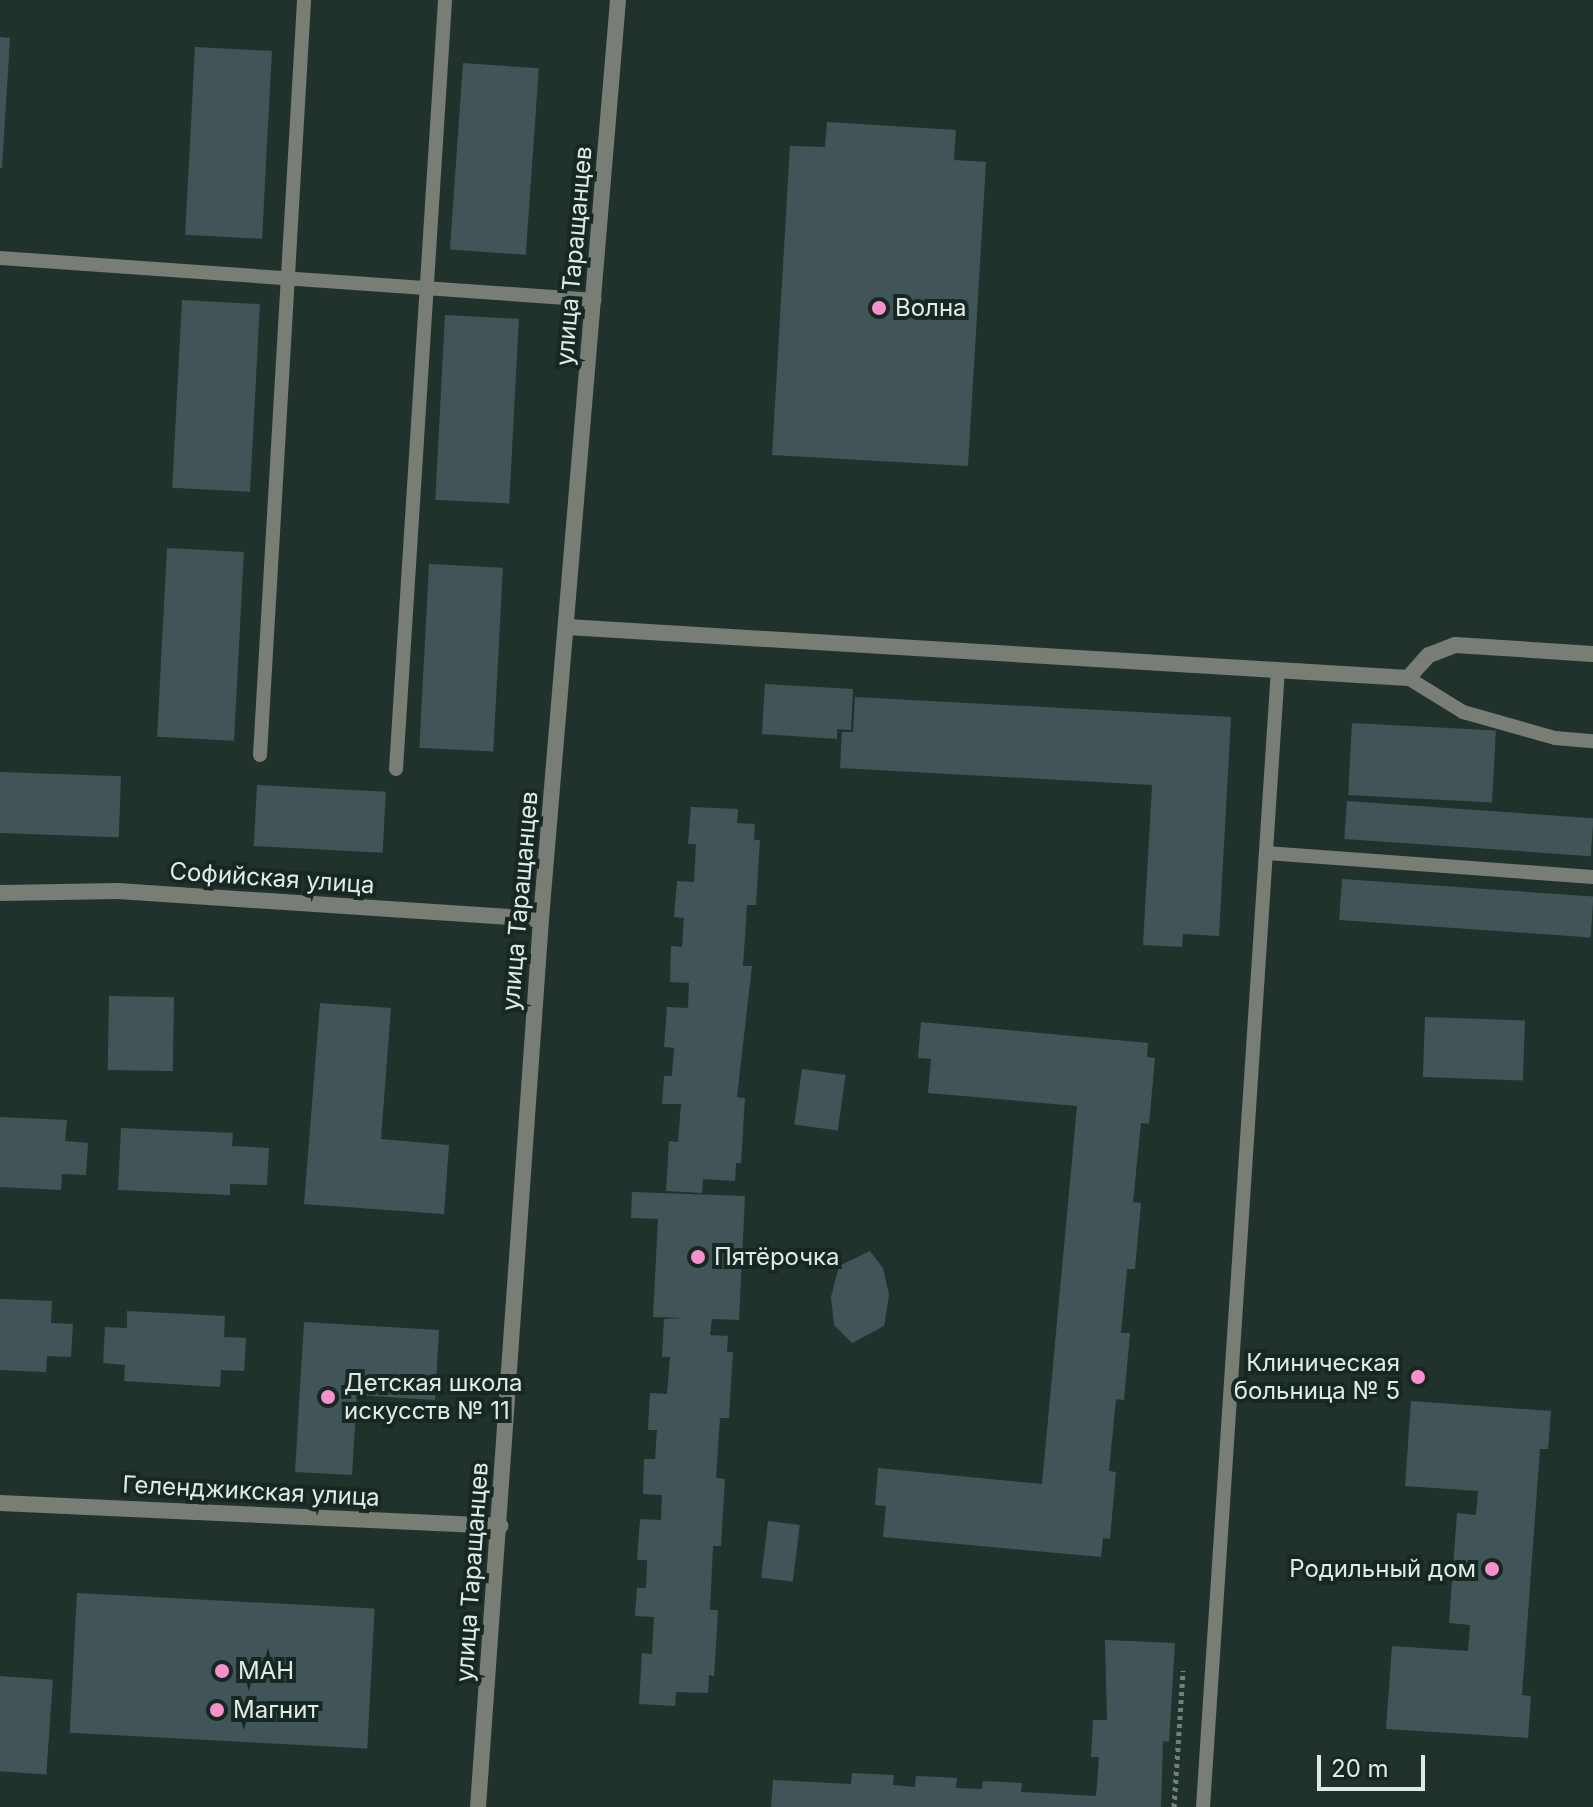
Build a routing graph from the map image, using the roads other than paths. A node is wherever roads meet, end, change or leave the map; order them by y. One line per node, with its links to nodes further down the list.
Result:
1 (304, 0): 5 (lane)
2 (445, 0): 6 (lane)
3 (618, 0): 7 (street, улица Таращанцев)
4 (0, 258): 5 (lane)
5 (288, 277): 6 (lane); 13 (lane)
6 (427, 288): 7 (lane); 14 (lane)
7 (595, 300): 8 (street, улица Таращанцев)
8 (567, 627): 10 (street); 18 (street, улица Таращанцев)
9 (1593, 654): 11 (street)
10 (1278, 670): 11 (street); 15 (lane)
11 (1408, 678): 12 (lane)
12 (1593, 741)
13 (260, 755)
14 (396, 769)
15 (1267, 853): 16 (lane); 22 (lane)
16 (1593, 877)
17 (0, 893): 18 (street, Софийская улица)
18 (541, 919): 20 (street, улица Таращанцев)
19 (0, 1503): 20 (street, Геленджикская улица)
20 (500, 1526): 21 (street, улица Таращанцев)
21 (478, 1807)
22 (1203, 1807)

